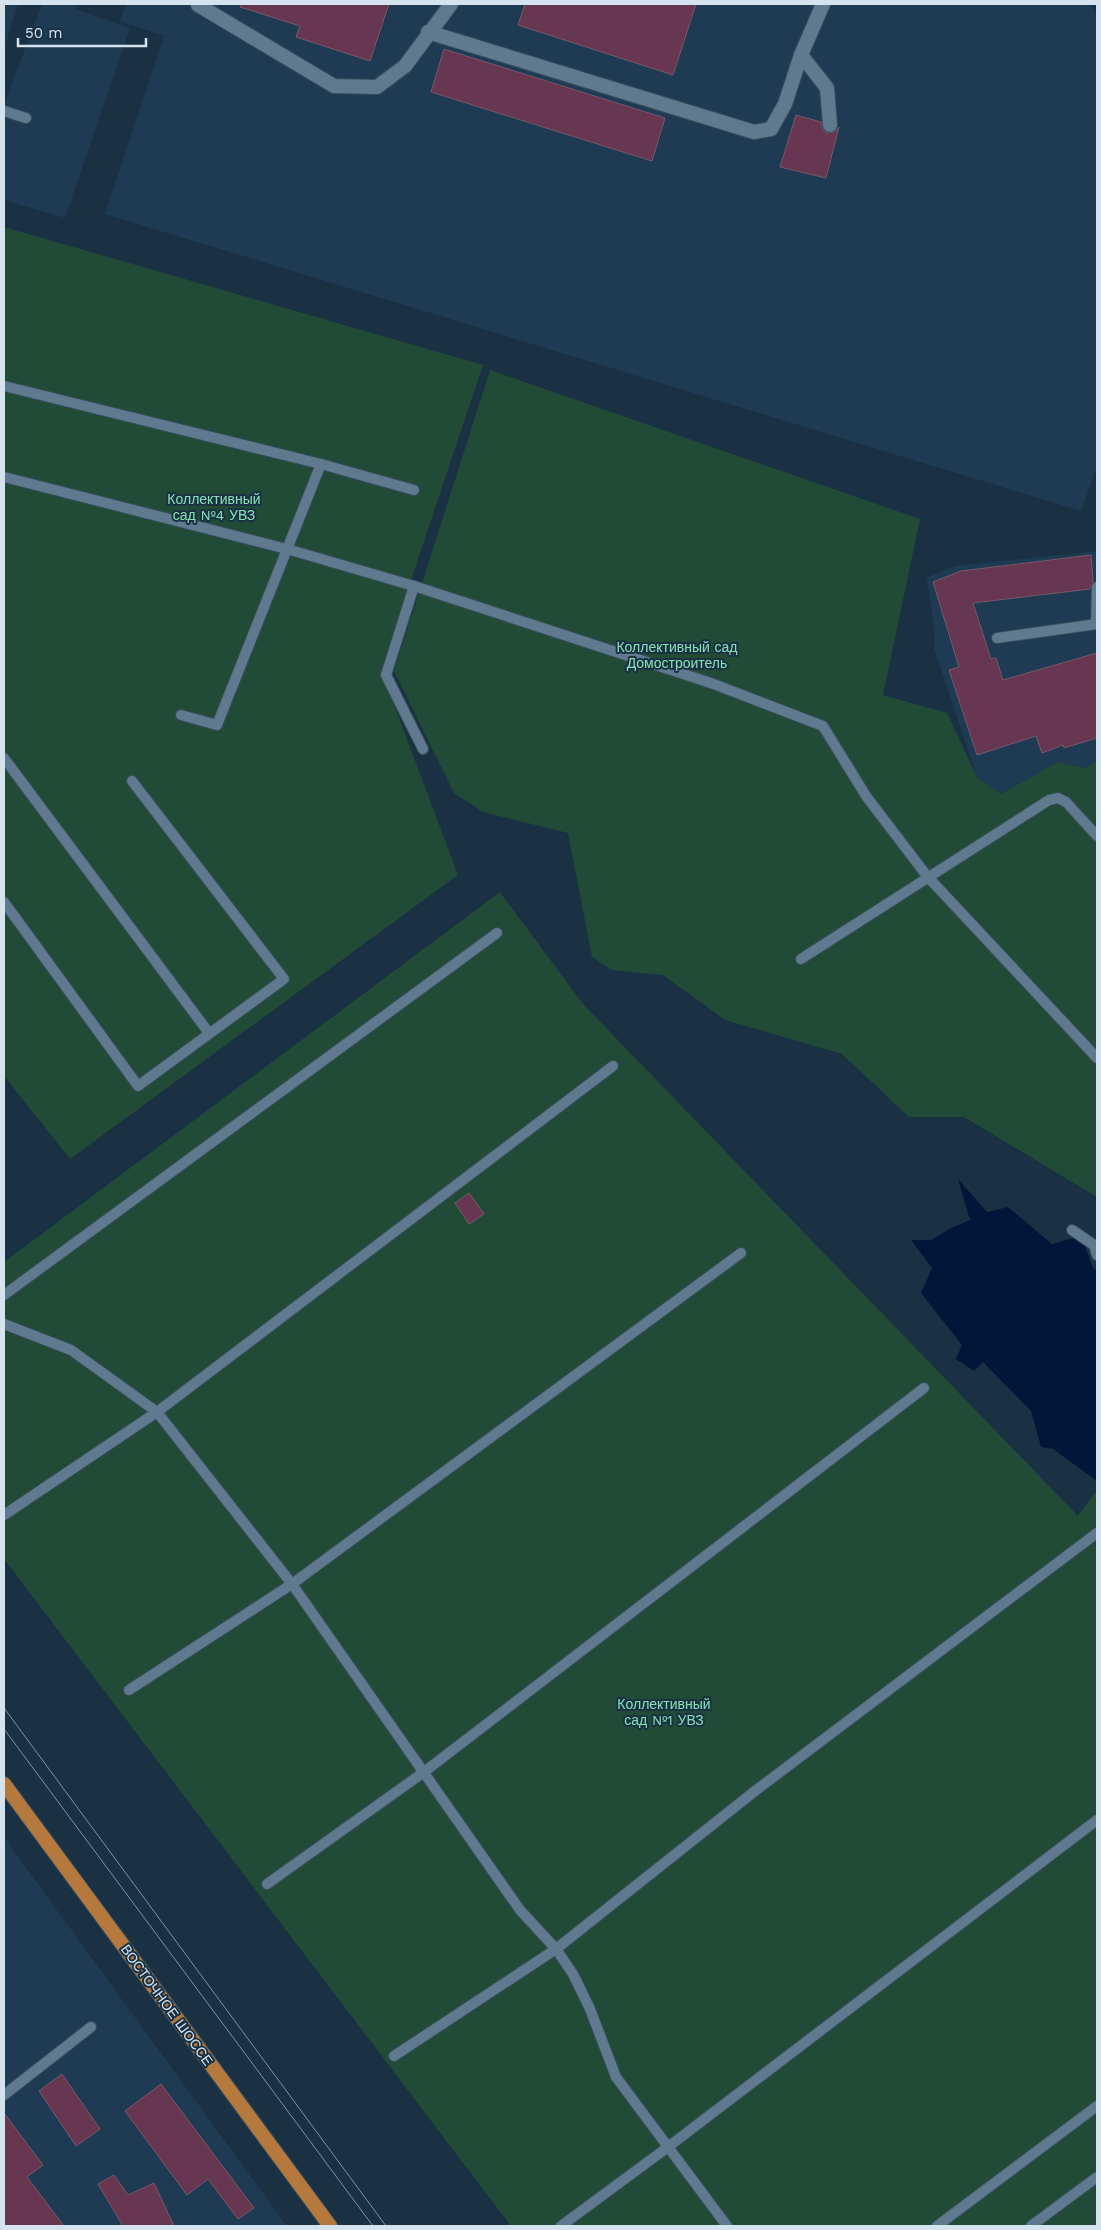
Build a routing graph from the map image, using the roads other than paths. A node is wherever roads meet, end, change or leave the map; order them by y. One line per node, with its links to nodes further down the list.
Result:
1 (451, 4): 4 (street)
2 (823, 4): 5 (street)
3 (198, 5): 4 (street)
4 (428, 32): 5 (street)
5 (801, 55): 8 (street)
6 (4, 111): 7 (lane)
7 (26, 118)
8 (830, 125)
9 (4, 386): 10 (lane)
10 (321, 464): 12 (lane); 13 (lane)
11 (4, 478): 13 (lane)
12 (414, 490)
13 (286, 549): 14 (lane); 18 (lane)
14 (414, 586): 19 (lane); 23 (lane)
15 (1097, 588): 16 (lane)
16 (1096, 624): 17 (lane)
17 (997, 638)
18 (181, 715)
19 (423, 749)
20 (4, 758): 27 (lane)
21 (132, 781): 27 (lane)
22 (1097, 836): 23 (lane)
23 (927, 876): 26 (lane); 28 (lane)
24 (4, 902): 27 (lane)
25 (497, 933): 33 (lane)
26 (801, 959)
27 (209, 1033)
28 (1097, 1058)
29 (613, 1066): 36 (lane)
30 (1072, 1230): 32 (lane)
31 (741, 1253): 39 (lane)
32 (1097, 1254)
33 (4, 1295)
34 (4, 1324): 36 (lane)
35 (924, 1388): 41 (lane)
36 (157, 1412): 37 (lane); 39 (lane)
37 (4, 1516)
38 (1097, 1533): 45 (lane)
39 (292, 1584): 40 (lane); 41 (lane)
40 (129, 1690)
41 (424, 1772): 44 (lane); 45 (lane)
42 (4, 1784): 52 (main road, ВОСТОЧНОЕ ШОССЕ)
43 (1097, 1820): 50 (lane)
44 (266, 1884)
45 (556, 1949): 47 (lane); 50 (lane)
46 (91, 2027): 48 (lane)
47 (394, 2056)
48 (4, 2095)
49 (1097, 2106): 55 (lane)
50 (668, 2147): 53 (lane); 54 (lane)
51 (1097, 2177): 56 (lane)
52 (330, 2226)
53 (561, 2226)
54 (727, 2226)
55 (937, 2226)
56 (1031, 2226)

